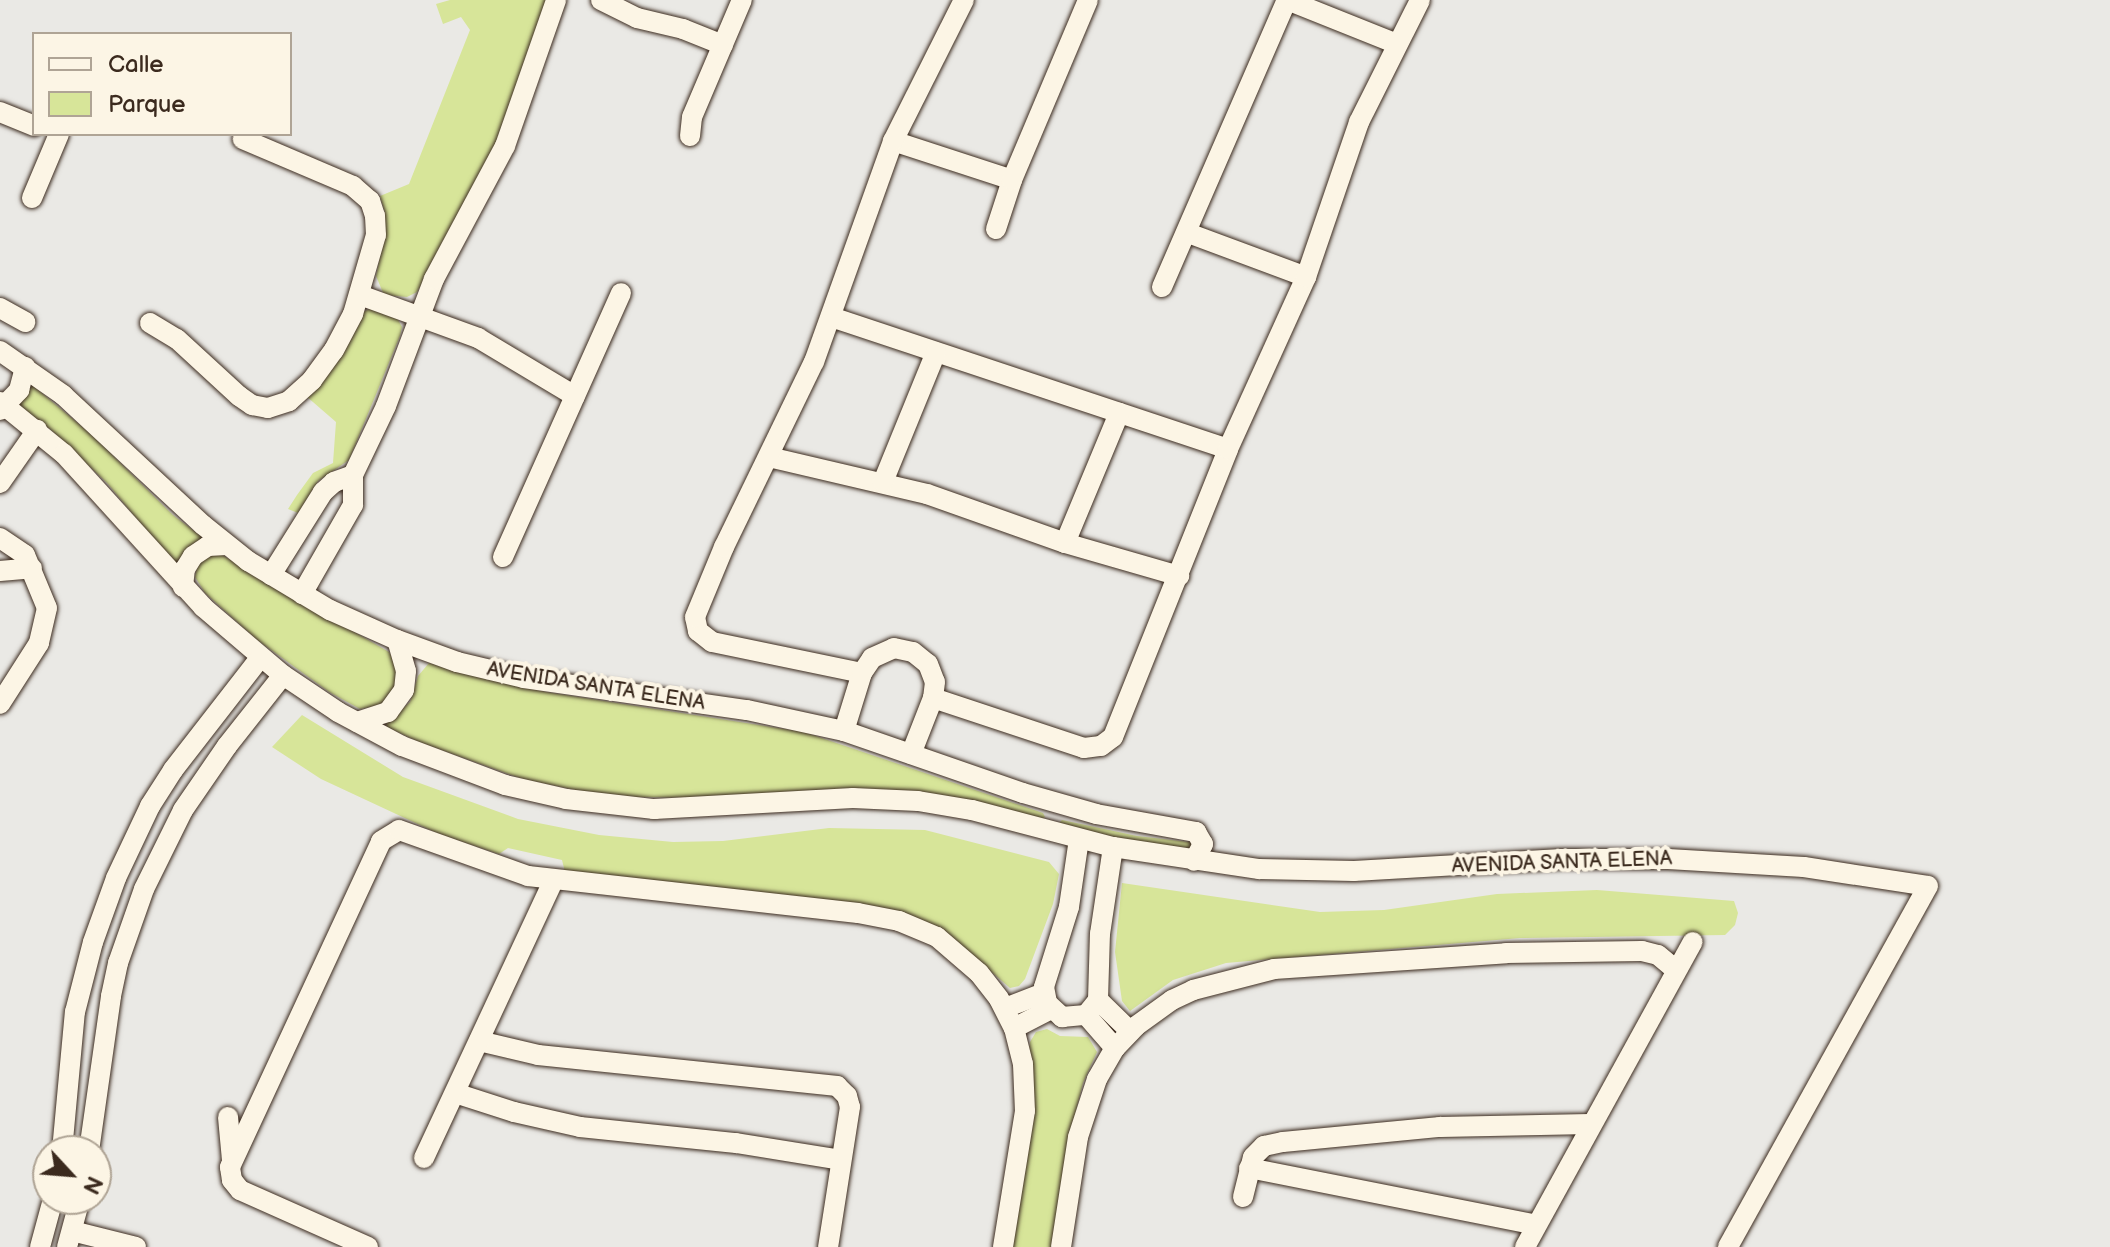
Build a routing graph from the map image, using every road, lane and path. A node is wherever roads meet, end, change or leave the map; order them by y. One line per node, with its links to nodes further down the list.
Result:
1 (556, 0): 24 (street)
2 (601, 0): 8 (street)
3 (742, 0): 8 (street)
4 (964, 0): 14 (street)
5 (1088, 0): 15 (street)
6 (1420, 0): 7 (street)
7 (1397, 44): 18 (street); 19 (street)
8 (723, 45): 12 (street)
9 (0, 112): 10 (street)
10 (32, 125)
11 (57, 136): 16 (street)
12 (690, 136)
13 (243, 139): 22 (street)
14 (893, 141): 15 (street); 25 (street)
15 (1012, 180): 17 (street)
16 (32, 198)
17 (996, 229)
18 (1188, 233): 19 (street); 20 (street)
19 (1306, 277): 35 (street)
20 (1162, 287)
21 (621, 293): 31 (street)
22 (360, 295): 24 (street); 27 (street)
23 (0, 308): 26 (street)
24 (420, 315): 31 (street); 37 (street)
25 (831, 317): 29 (street); 36 (street)
26 (25, 322)
27 (150, 323)
28 (0, 351): 30 (street, AVENIDA SANTA ELENA)
29 (936, 352): 33 (street); 38 (street)
30 (25, 367): 32 (street); 42 (street, AVENIDA SANTA ELENA)
31 (575, 396): 43 (street)
32 (1, 405): 34 (street, AVENIDA SANTA ELENA)
33 (1119, 413): 35 (street); 41 (street)
34 (37, 430): 39 (street); 48 (street, AVENIDA SANTA ELENA)
35 (1228, 449): 47 (street)
36 (769, 457): 38 (street); 52 (street)
37 (353, 475): 46 (street); 49 (street)
38 (883, 482): 41 (street)
39 (0, 483)
40 (0, 538): 44 (street)
41 (1065, 543): 47 (street)
42 (226, 545): 46 (street, AVENIDA SANTA ELENA); 48 (street)
43 (503, 557)
44 (32, 568): 45 (street); 55 (street)
45 (0, 571)
46 (271, 575): 49 (street, AVENIDA SANTA ELENA)
47 (1179, 576): 54 (street)
48 (183, 587): 51 (street, AVENIDA SANTA ELENA)
49 (302, 594): 50 (street, AVENIDA SANTA ELENA)
50 (397, 640): 56 (street); 57 (street, AVENIDA SANTA ELENA)
51 (260, 658): 53 (street, AVENIDA SANTA ELENA); 68 (street)
52 (862, 673): 54 (street); 57 (street)
53 (283, 675): 56 (street, AVENIDA SANTA ELENA); 70 (street)
54 (933, 698): 58 (street)
55 (0, 704)
56 (357, 722): 59 (street, AVENIDA SANTA ELENA)
57 (844, 731): 58 (street, AVENIDA SANTA ELENA)
58 (911, 754): 61 (street, AVENIDA SANTA ELENA)
59 (1079, 839): 60 (street, AVENIDA SANTA ELENA); 65 (street)
60 (1113, 847): 61 (street, AVENIDA SANTA ELENA); 66 (street)
61 (1194, 861): 96 (street, AVENIDA SANTA ELENA)
62 (553, 881): 67 (street); 71 (street); 81 (street)
63 (1693, 942): 64 (street)
64 (1676, 970): 69 (street); 77 (street)
65 (1047, 1001): 66 (street); 67 (street)
66 (1092, 1008): 69 (street); 72 (street)
67 (1009, 1018): 93 (street)
68 (73, 1031): 70 (street); 73 (street)
69 (1130, 1031): 72 (street)
70 (104, 1038): 74 (street)
71 (479, 1041): 75 (street); 82 (street)
72 (1115, 1048): 94 (street)
73 (70, 1061): 74 (street); 78 (street)
74 (101, 1064): 79 (street)
75 (455, 1093): 80 (street); 82 (street)
76 (228, 1117): 81 (street)
77 (1590, 1124): 83 (street); 87 (street)
78 (63, 1135)
79 (91, 1135)
80 (424, 1158)
81 (232, 1160): 91 (street)
82 (841, 1160): 92 (street)
83 (1249, 1168): 84 (street); 87 (street)
84 (1243, 1197)
85 (49, 1215): 89 (street)
86 (76, 1215): 88 (street)
87 (1536, 1225): 95 (street)
88 (69, 1239): 90 (street)
89 (40, 1247)
90 (136, 1247)
91 (368, 1247)
92 (828, 1247)
93 (1003, 1247)
94 (1061, 1247)
95 (1525, 1247)
96 (1728, 1247)

